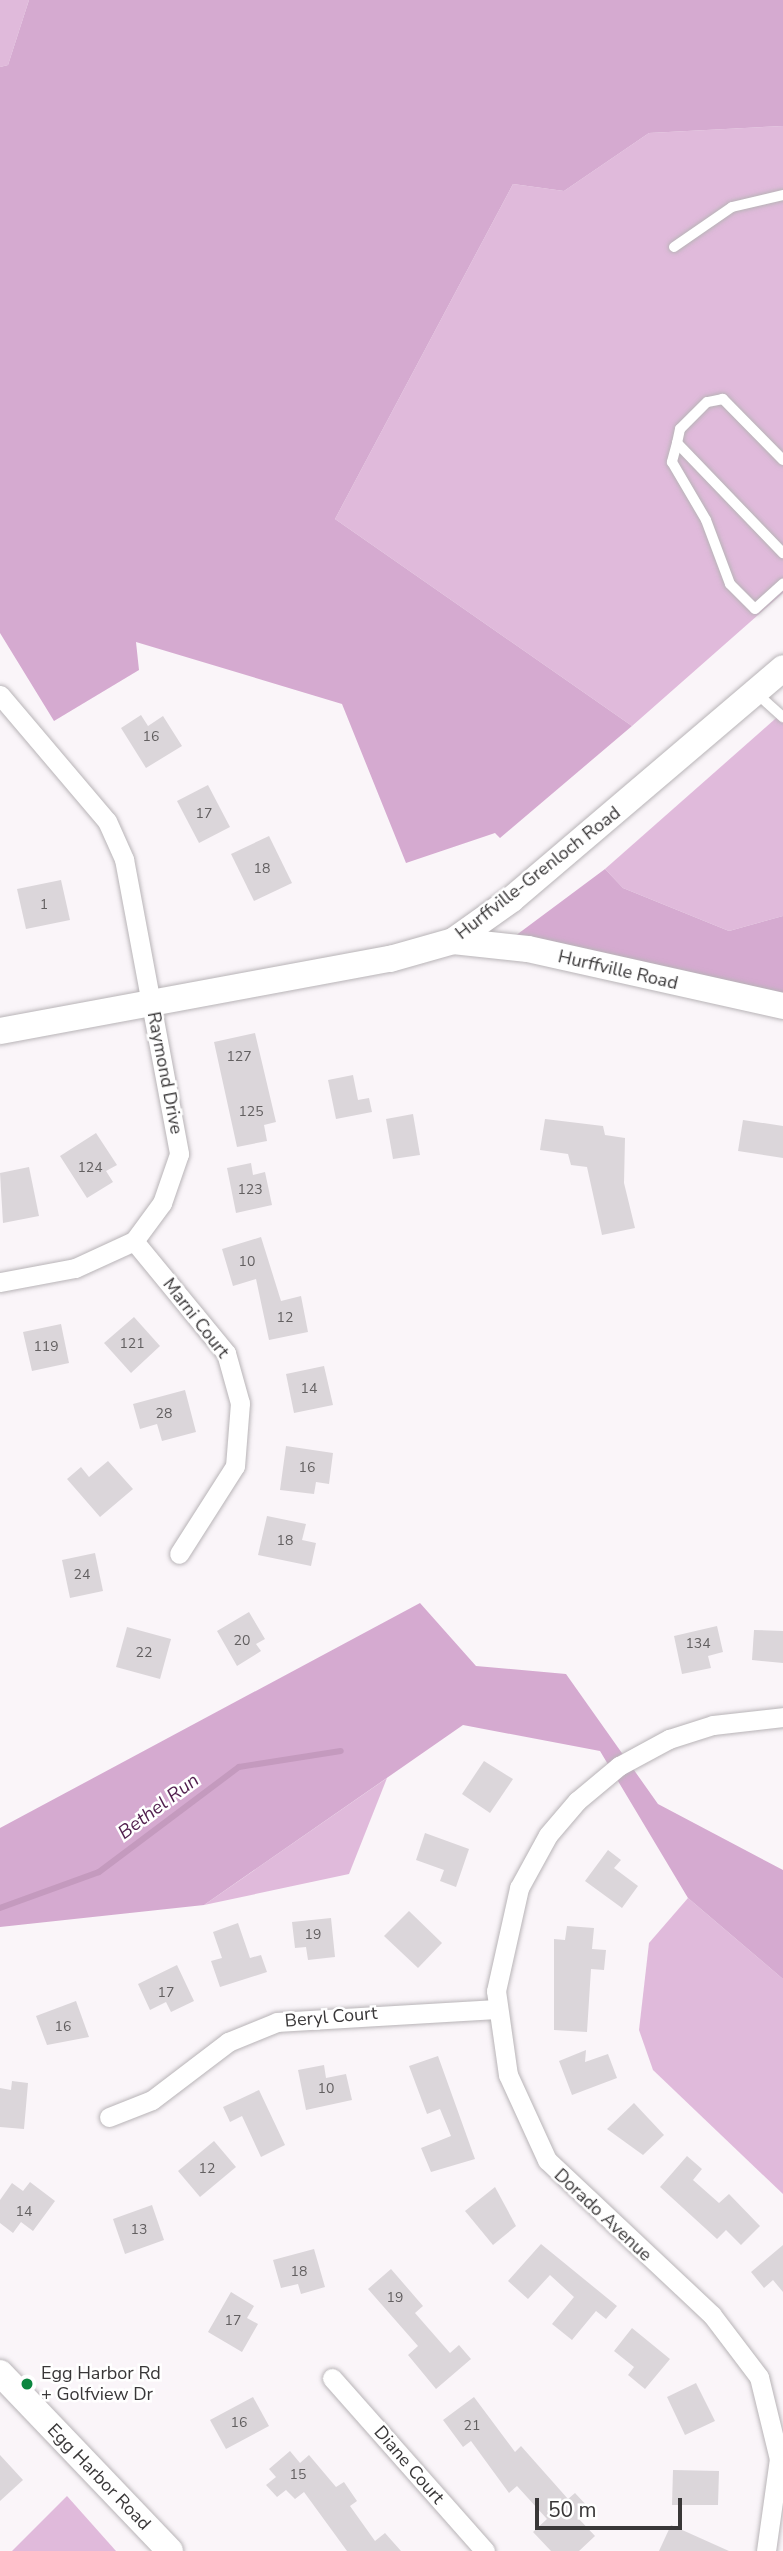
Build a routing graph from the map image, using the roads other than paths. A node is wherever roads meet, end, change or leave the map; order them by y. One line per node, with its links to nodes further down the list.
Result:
1 (783, 195): 2 (lane)
2 (674, 247)
3 (677, 443): 4 (lane); 5 (lane); 6 (lane)
4 (783, 460)
5 (783, 553)
6 (783, 584)
7 (783, 668): 8 (main road, Hurffville-Grenloch Road)
8 (755, 692): 10 (lane); 11 (main road, Hurffville-Grenloch Road)
9 (0, 695): 12 (street, Raymond Drive)
10 (783, 717)
11 (453, 941): 12 (main road, Hurffville-Grenloch Road); 13 (main road, Hurffville Road)
12 (152, 1003): 14 (main road, Hurffville-Grenloch Road); 15 (street, Raymond Drive)
13 (783, 1006)
14 (0, 1031)
15 (134, 1241): 16 (street, Raymond Drive); 17 (street, Marni Court)
16 (0, 1282)
17 (179, 1554)
18 (783, 1717): 19 (street, Dorado Avenue)
19 (496, 2009): 20 (street, Beryl Court); 25 (street, Dorado Avenue)
20 (109, 2117)
21 (0, 2373): 23 (main road, Egg Harbor Road)
22 (332, 2378): 24 (street, Diane Court)
23 (170, 2551)
24 (485, 2551)
25 (766, 2551)

